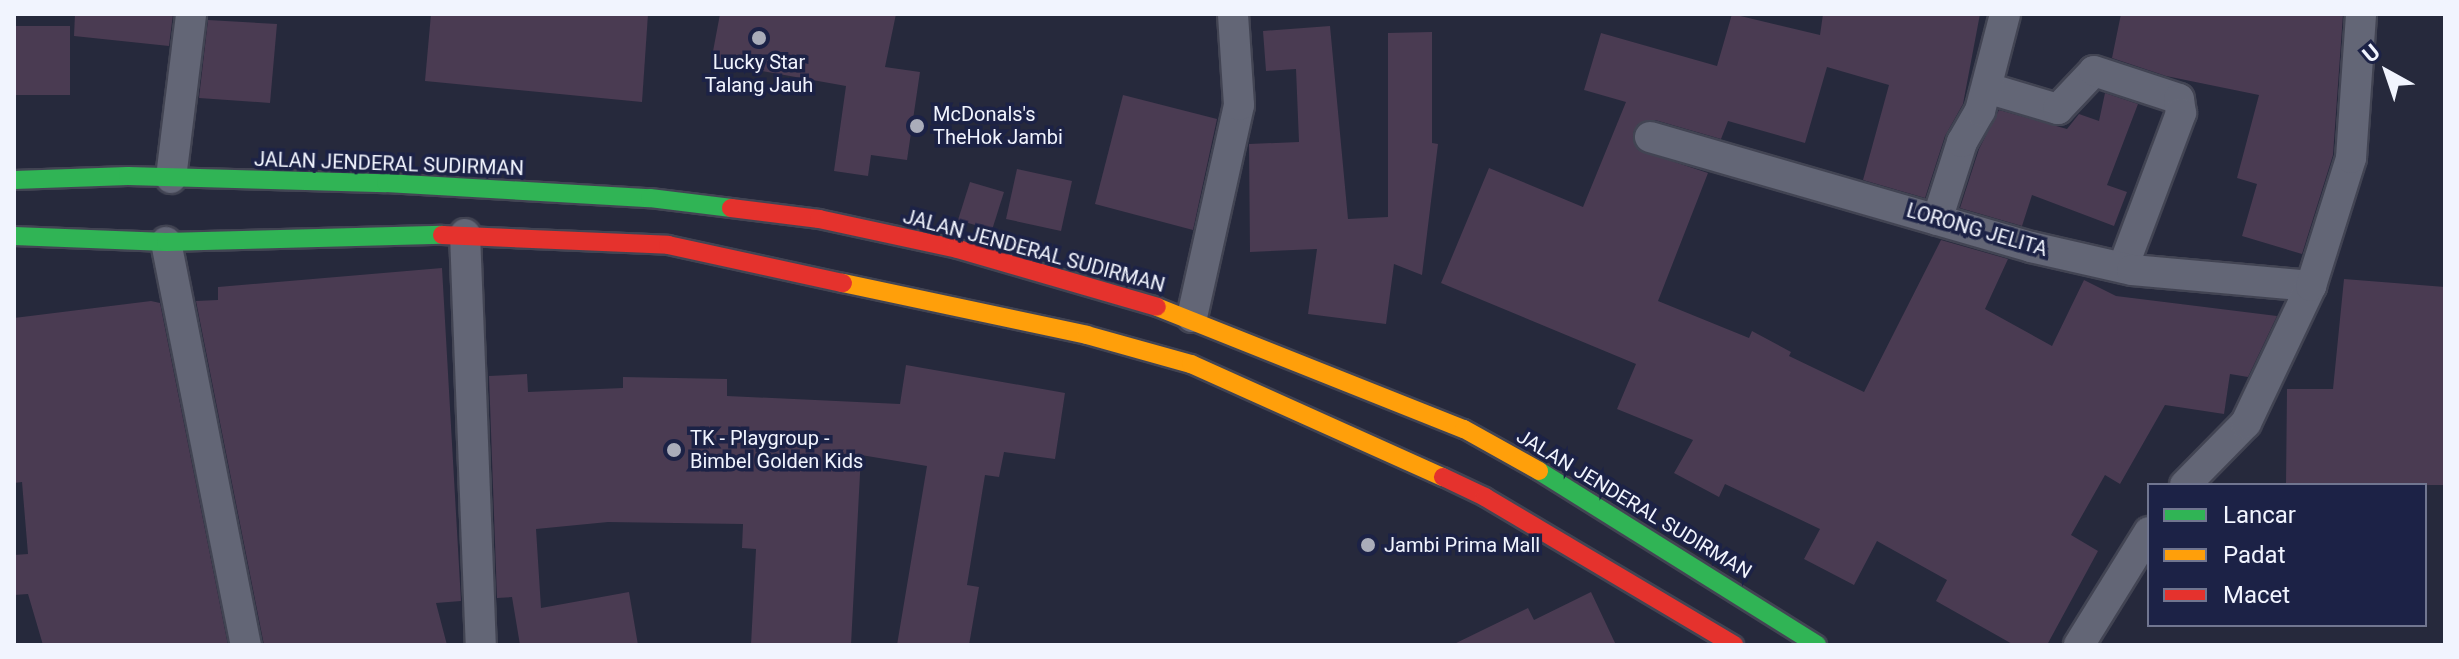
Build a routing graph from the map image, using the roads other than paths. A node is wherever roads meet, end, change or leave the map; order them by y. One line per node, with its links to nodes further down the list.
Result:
1 (191, 14): 7 (street)
2 (1233, 14): 17 (street)
3 (2005, 14): 5 (street)
4 (2361, 14): 15 (street)
5 (1987, 88): 9 (street); 14 (street)
6 (1650, 137): 9 (street, LORONG JELITA)
7 (171, 178): 8 (highway, JALAN JENDERAL SUDIRMAN); 13 (highway, JALAN JENDERAL SUDIRMAN)
8 (14, 180)
9 (1937, 220): 14 (street, LORONG JELITA)
10 (465, 234): 12 (highway); 16 (highway); 21 (street)
11 (14, 236): 12 (highway)
12 (166, 242): 20 (street)
13 (958, 249): 16 (highway); 17 (highway, JALAN JENDERAL SUDIRMAN)
14 (2123, 267): 15 (street, LORONG JELITA)
15 (2311, 286): 18 (street)
16 (949, 289): 22 (highway)
17 (1192, 317): 23 (highway, JALAN JENDERAL SUDIRMAN)
18 (2187, 483)
19 (2147, 535): 24 (street)
20 (246, 645)
21 (481, 645)
22 (1734, 645)
23 (1817, 645)
24 (2079, 645)

